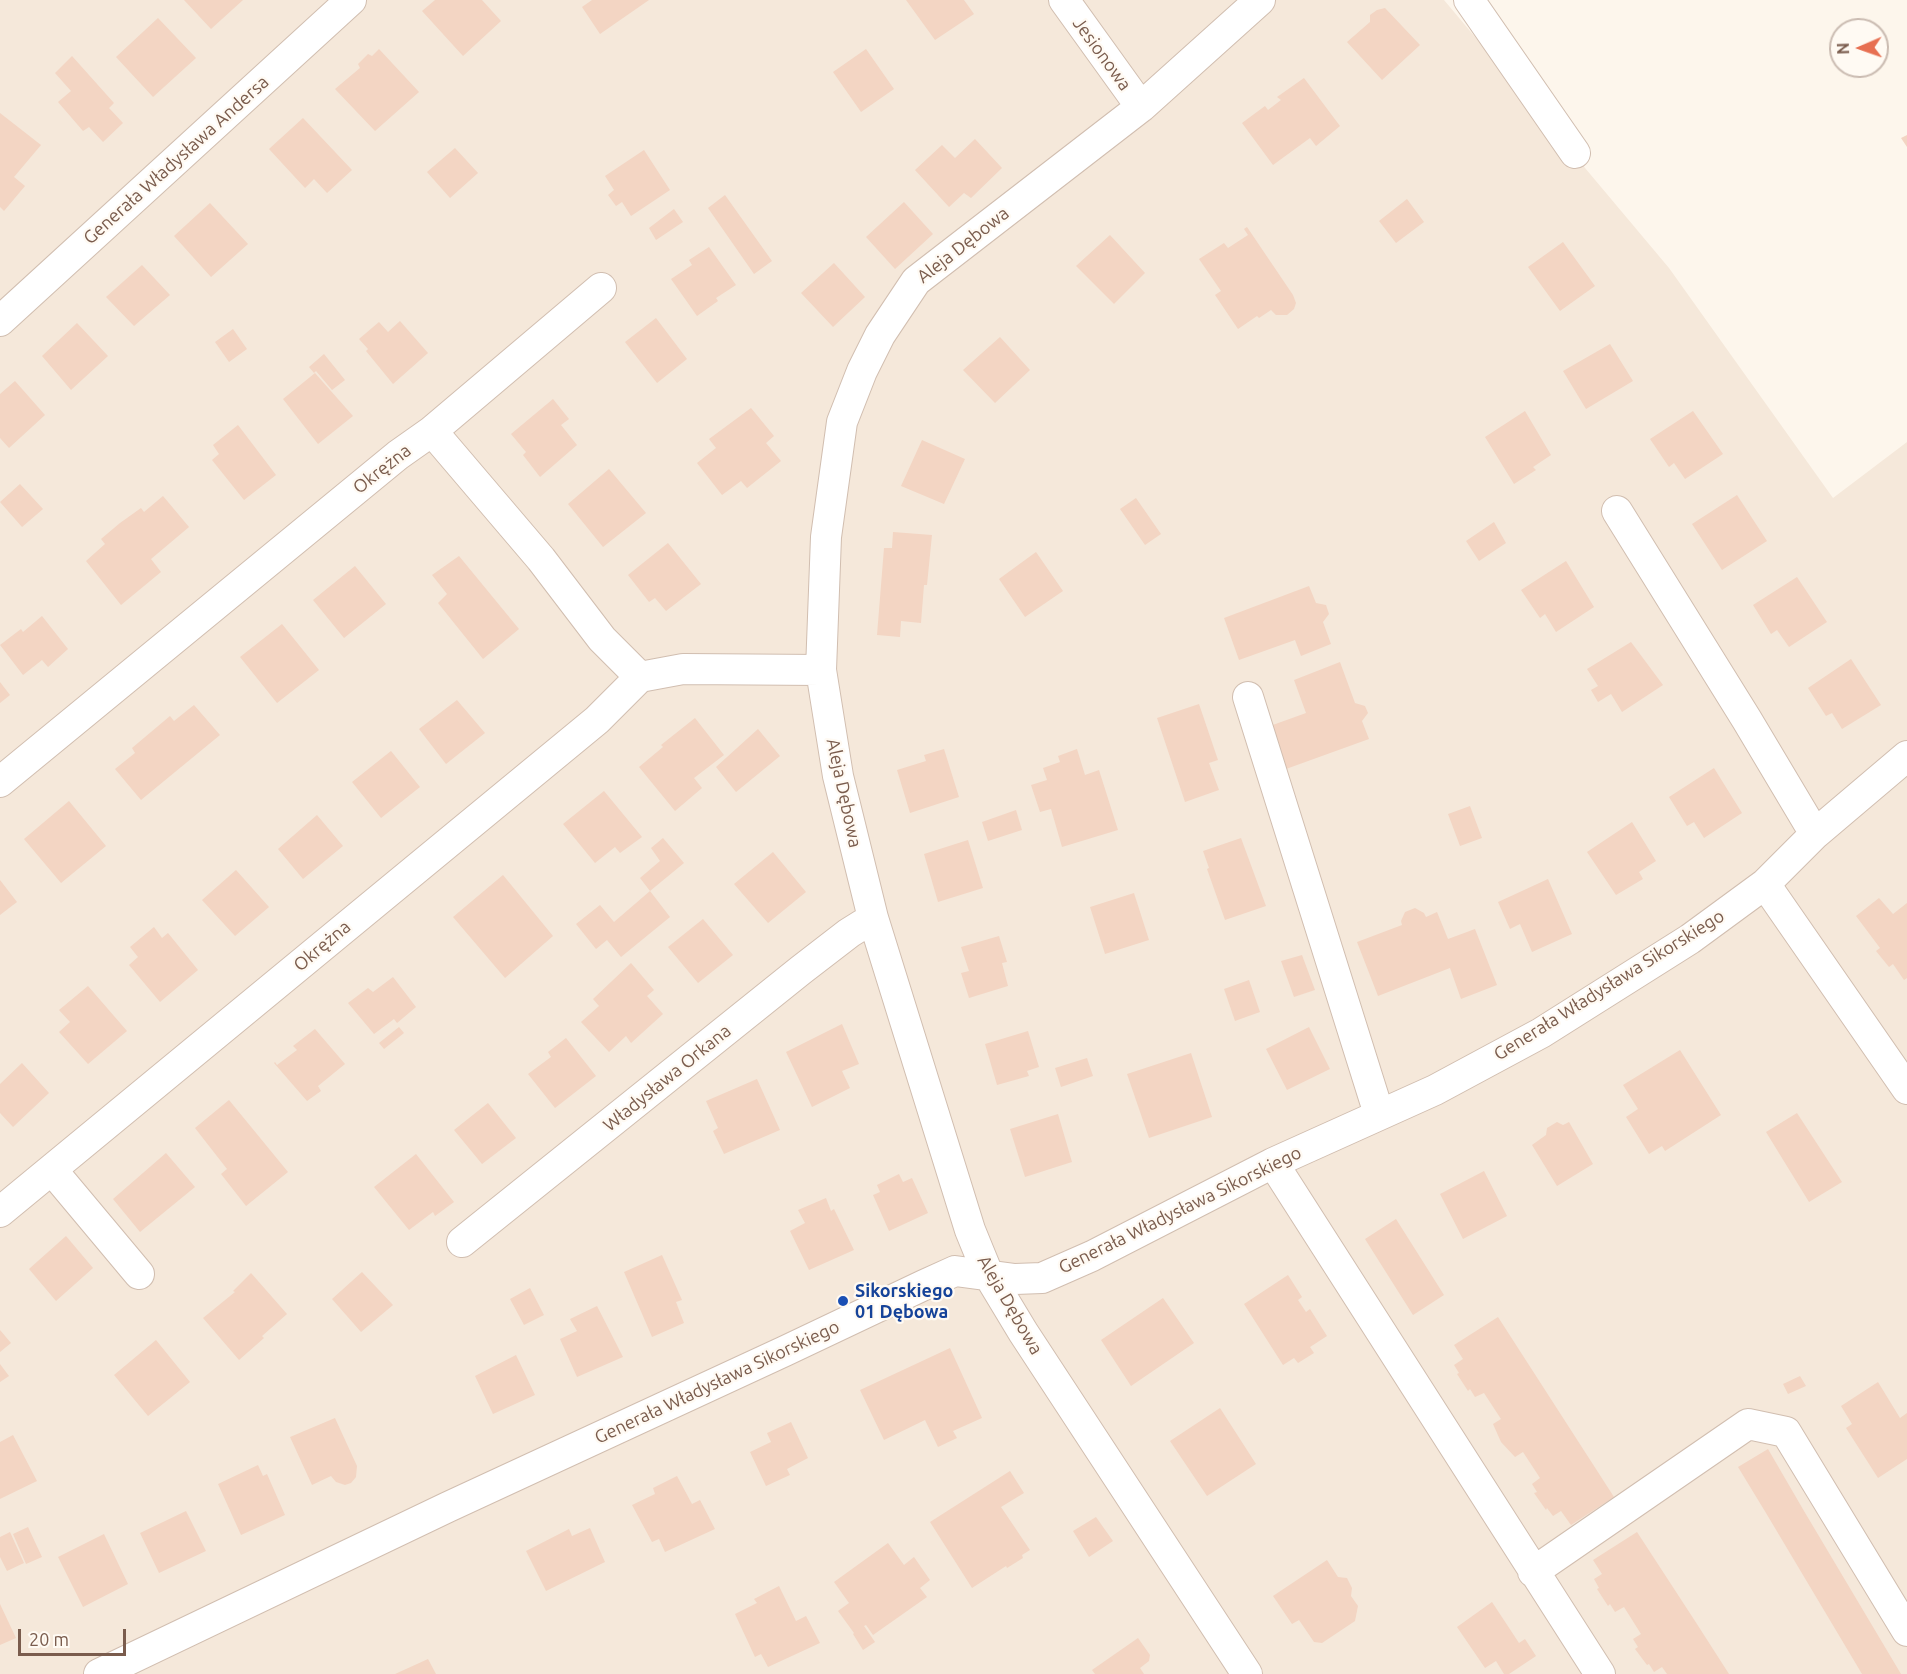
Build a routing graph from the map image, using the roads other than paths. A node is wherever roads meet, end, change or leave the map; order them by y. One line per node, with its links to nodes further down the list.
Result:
1 (351, 0): 8 (street, Generała Władysława Andersa)
2 (1064, 0): 5 (street, Jesionowa)
3 (1260, 0): 5 (street, Aleja Dębowa)
4 (1469, 0): 6 (street)
5 (1141, 107): 11 (street, Aleja Dębowa)
6 (1575, 153)
7 (601, 288): 9 (street, Okrężna)
8 (0, 321)
9 (432, 431): 12 (street); 15 (street, Okrężna)
10 (1617, 510): 16 (street)
11 (821, 670): 12 (street); 18 (street, Aleja Dębowa)
12 (640, 677): 22 (street, Okrężna)
13 (1248, 697): 20 (street)
14 (1907, 756): 16 (street, Generała Władysława Sikorskiego)
15 (0, 782)
16 (1815, 834): 17 (street, Generała Władysława Sikorskiego)
17 (1765, 884): 19 (street); 20 (street, Generała Władysława Sikorskiego)
18 (873, 918): 24 (street, Władysława Orkana); 26 (street, Aleja Dębowa)
19 (1907, 1089)
20 (1379, 1114): 21 (street, Generała Władysława Sikorskiego)
21 (1273, 1163): 26 (street, Generała Władysława Sikorskiego); 27 (street)
22 (52, 1170): 23 (street, Okrężna); 25 (street)
23 (0, 1212)
24 (462, 1242)
25 (139, 1274)
26 (988, 1274): 29 (street, Generała Władysława Sikorskiego); 30 (street, Aleja Dębowa)
27 (1533, 1572): 28 (street); 31 (street)
28 (1907, 1631)
29 (99, 1674)
30 (1247, 1674)
31 (1600, 1674)

